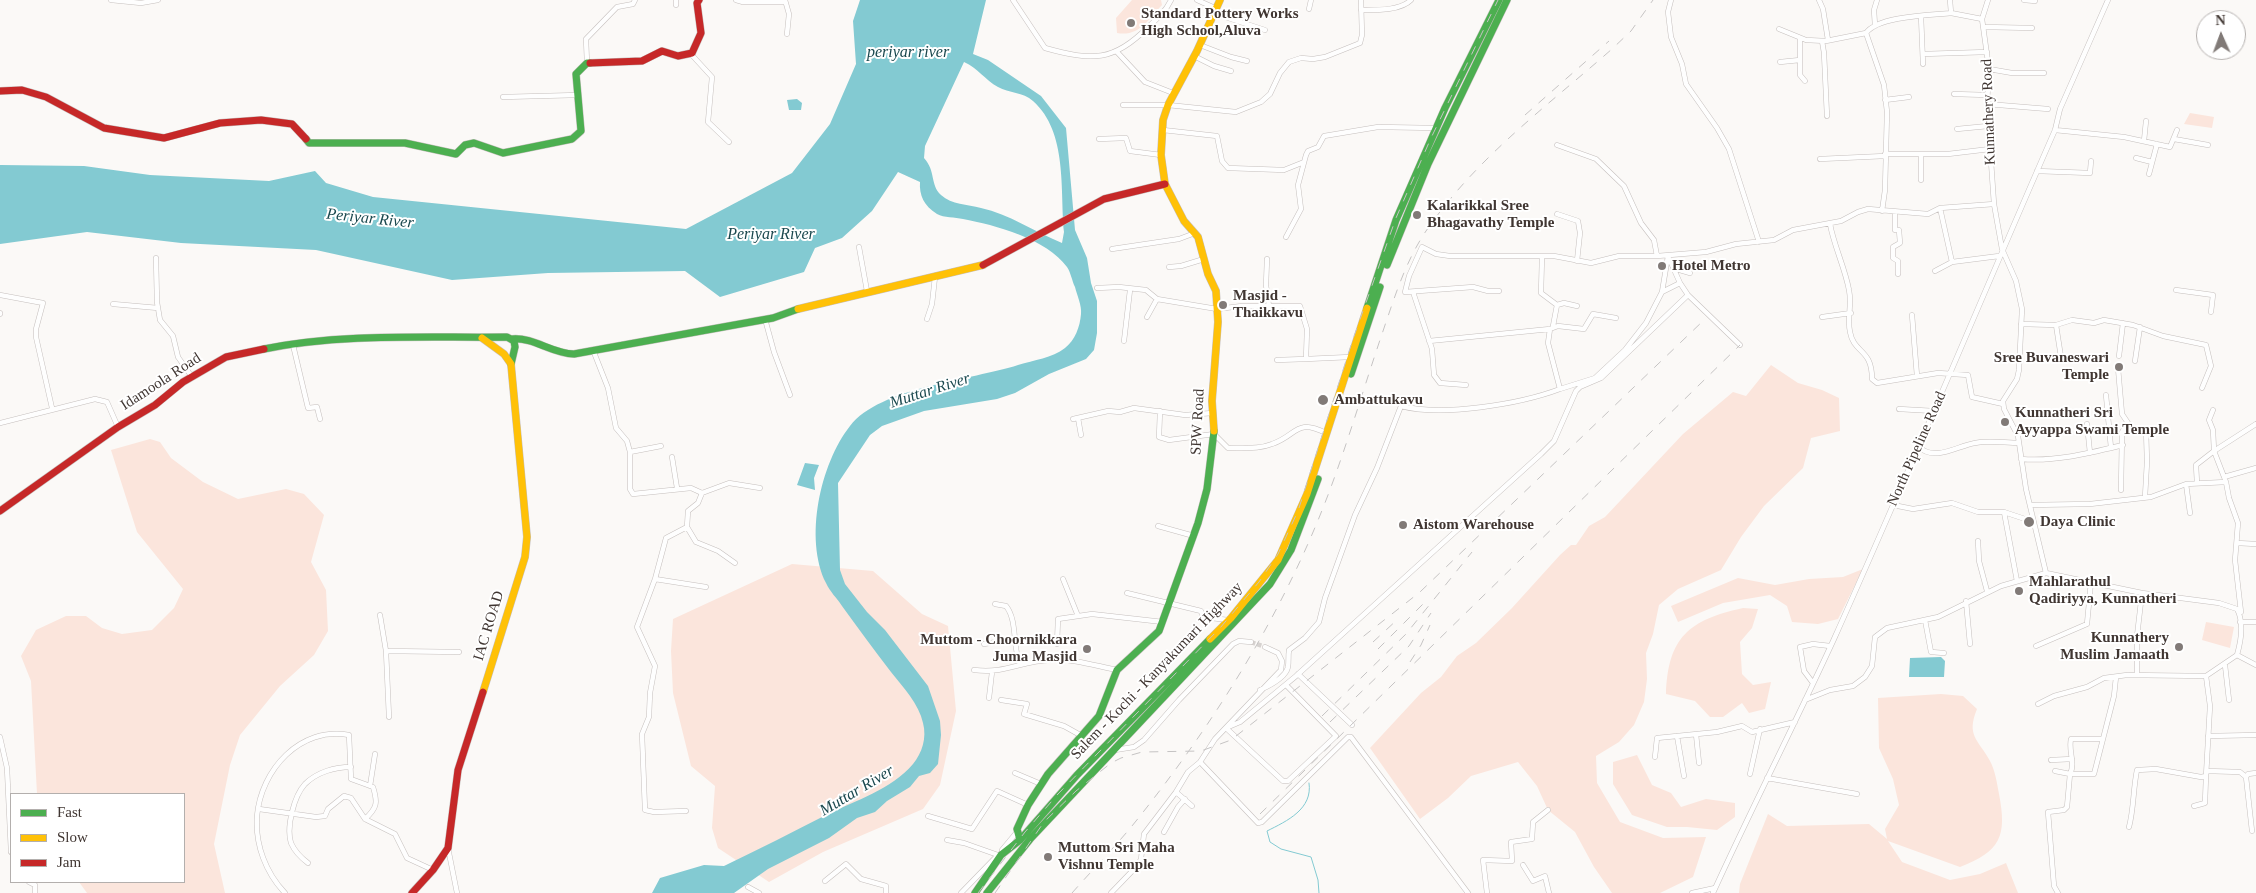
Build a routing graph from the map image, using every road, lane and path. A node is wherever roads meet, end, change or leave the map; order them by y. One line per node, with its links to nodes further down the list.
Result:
1 (111, 0): 2 (street)
2 (158, 0)
3 (635, 0): 49 (street)
4 (699, 0): 43 (main road)
5 (736, 0): 22 (street)
6 (1013, 0): 41 (street)
7 (1171, 0): 41 (street)
8 (1197, 0): 26 (street)
9 (1220, 0): 26 (main road, SPW Road)
10 (1311, 0): 24 (street)
11 (1361, 0): 25 (street)
12 (1411, 0): 25 (street)
13 (1499, 0): 70 (main road, Salem - Kochi - Kanyakumari Highway)
14 (1508, 0): 290 (main road, Salem - Kochi - Kanyakumari Highway)
15 (1671, 0): 103 (street)
16 (1819, 0): 38 (street)
17 (1877, 0): 30 (street)
18 (1950, 0): 27 (street)
19 (1988, 0): 29 (street)
20 (2024, 0): 23 (street)
21 (2108, 0): 73 (street, North Pipeline Road)
22 (785, 1): 36 (street)
23 (2035, 1)
24 (1308, 9)
25 (1361, 10): 65 (street)
26 (1214, 11): 34 (street); 40 (main road, SPW Road)
27 (1951, 13): 28 (street); 29 (street)
28 (1921, 16): 30 (street); 44 (street)
29 (1982, 19): 31 (street, Kunnathery Road)
30 (1875, 26): 35 (street)
31 (1984, 27): 32 (street); 42 (street, Kunnathery Road)
32 (2032, 28)
33 (1779, 29): 37 (street)
34 (1265, 30)
35 (1866, 33): 38 (street); 62 (street)
36 (787, 34)
37 (1800, 39): 39 (street); 46 (street)
38 (1828, 40): 39 (street)
39 (1822, 41): 67 (street)
40 (1200, 45): 45 (main road, SPW Road); 47 (street)
41 (1117, 52): 56 (street)
42 (1987, 52): 44 (street); 51 (street, Kunnathery Road)
43 (690, 53): 49 (main road); 78 (street)
44 (1923, 54): 50 (street)
45 (1194, 56): 52 (street); 56 (main road, SPW Road)
46 (1800, 60): 48 (street); 54 (street)
47 (1247, 61)
48 (1780, 62)
49 (587, 63): 58 (main road)
50 (1924, 64)
51 (1989, 69): 53 (street); 59 (street, Kunnathery Road)
52 (1231, 71)
53 (2044, 73)
54 (1805, 81)
55 (0, 91): 58 (main road)
56 (1172, 93): 65 (main road, SPW Road)
57 (1954, 94): 59 (street)
58 (578, 95): 61 (street)
59 (1987, 95): 63 (street, Kunnathery Road)
60 (1909, 97): 62 (street)
61 (503, 98)
62 (1885, 100): 84 (street)
63 (1987, 104): 66 (street); 69 (street, Kunnathery Road)
64 (1122, 105): 65 (street)
65 (1168, 105): 72 (main road, SPW Road)
66 (2048, 109)
67 (1828, 116)
68 (2146, 121): 77 (street)
69 (1988, 126): 71 (street); 82 (street, Kunnathery Road)
70 (1435, 128): 89 (street); 164 (main road, Salem - Kochi - Kanyakumari Highway)
71 (1957, 129)
72 (1163, 130): 83 (main road, SPW Road); 89 (street)
73 (2055, 130): 77 (street); 91 (street, North Pipeline Road)
74 (2177, 130): 75 (street)
75 (2174, 139): 79 (street); 81 (street)
76 (1099, 140): 83 (street)
77 (2144, 141): 79 (street)
78 (729, 142)
79 (2157, 144): 90 (street)
80 (1557, 145): 107 (street)
81 (2208, 145)
82 (1990, 149): 85 (street); 95 (street, Kunnathery Road)
83 (1161, 154): 94 (main road, SPW Road)
84 (1885, 155): 85 (street); 87 (street); 97 (street)
85 (1922, 155): 93 (street)
86 (2136, 158): 90 (street)
87 (1820, 159)
88 (2091, 161): 91 (street)
89 (1304, 162): 102 (street)
90 (2152, 162): 92 (street)
91 (2037, 171): 106 (street, North Pipeline Road)
92 (2149, 174)
93 (1921, 180)
94 (1165, 184): 101 (main road, SPW Road); 121 (main road)
95 (1994, 204): 96 (street); 106 (street, Kunnathery Road)
96 (1940, 208): 98 (street); 115 (street)
97 (1882, 211): 98 (street); 100 (street)
98 (1895, 213): 120 (street)
99 (1557, 214): 114 (street)
100 (1830, 224): 103 (street); 140 (street)
101 (1195, 233): 105 (street); 112 (main road, SPW Road)
102 (1286, 237)
103 (1759, 242): 108 (street)
104 (859, 247): 126 (street)
105 (1112, 249)
106 (2002, 249): 109 (street, North Pipeline Road); 148 (street, Kunnathery Road)
107 (1657, 256): 108 (street); 114 (street)
108 (1668, 256): 117 (street); 129 (street)
109 (1999, 256): 115 (street); 170 (street, North Pipeline Road)
110 (1542, 257): 114 (street); 128 (street); 134 (street)
111 (156, 258): 137 (street)
112 (1204, 259): 116 (street); 138 (main road, SPW Road)
113 (1267, 259): 135 (street)
114 (1577, 261)
115 (1952, 262): 118 (street)
116 (1169, 267)
117 (1674, 268): 119 (street); 122 (street)
118 (1935, 271)
119 (1690, 273)
120 (1898, 274)
121 (935, 277): 126 (main road); 146 (street)
122 (1680, 283): 129 (street); 131 (street)
123 (1097, 288): 124 (street)
124 (1130, 290): 132 (street); 155 (street)
125 (2176, 290): 139 (street)
126 (867, 291): 145 (main road)
127 (1499, 291): 128 (street)
128 (1413, 292): 156 (street)
129 (1662, 292): 175 (street)
130 (0, 295): 179 (street)
131 (1688, 295): 158 (street); 265 (street)
132 (1157, 299): 138 (street); 142 (street)
133 (113, 304): 137 (street)
134 (1557, 305): 136 (street); 151 (street)
135 (1269, 306): 138 (street); 165 (street)
136 (1577, 306)
137 (158, 308): 172 (street)
138 (1217, 309): 184 (main road, SPW Road)
139 (2211, 312)
140 (1850, 313): 144 (street); 171 (street)
141 (1912, 315): 171 (street)
142 (1147, 317)
143 (1616, 318): 151 (street)
144 (1822, 318)
145 (765, 319): 159 (main road); 176 (street)
146 (927, 319)
147 (2123, 323): 149 (street); 150 (street); 162 (street)
148 (2021, 324): 149 (street); 178 (street, Kunnathery Road)
149 (2056, 325): 163 (street)
150 (2140, 327): 167 (street); 174 (street)
151 (1551, 328): 156 (street); 175 (street)
152 (482, 338): 153 (main road, Idamoola Road); 157 (main road, Idamoola Road); 160 (main road, IAC ROAD)
153 (503, 338): 154 (main road); 160 (main road)
154 (512, 339): 159 (main road); 161 (main road)
155 (1124, 342)
156 (1429, 342): 173 (street)
157 (293, 345): 172 (main road, Idamoola Road); 185 (street)
158 (1740, 345)
159 (592, 350): 200 (street)
160 (502, 352): 161 (main road); 168 (main road, IAC ROAD)
161 (513, 352): 168 (main road)
162 (2119, 356)
163 (2061, 357)
164 (1350, 358): 165 (street); 192 (main road, Salem - Kochi - Kanyakumari Highway)
165 (1306, 359): 166 (street)
166 (1276, 360)
167 (2135, 361)
168 (511, 364): 329 (main road, IAC ROAD)
169 (2118, 368): 196 (street)
170 (1950, 374): 171 (street); 178 (street); 183 (street, North Pipeline Road)
171 (1917, 376)
172 (192, 377): 189 (main road, Idamoola Road)
173 (1466, 385)
174 (2202, 388)
175 (1560, 389): 271 (street)
176 (790, 395)
177 (2106, 395): 199 (street)
178 (2003, 404): 195 (street)
179 (52, 408): 186 (street); 189 (street)
180 (1899, 409): 183 (street)
181 (1160, 410): 184 (street); 193 (street); 194 (street)
182 (2213, 410): 201 (street)
183 (1934, 411): 198 (street, North Pipeline Road)
184 (1213, 413): 193 (main road, SPW Road)
185 (320, 419)
186 (0, 423)
187 (2087, 424): 202 (street)
188 (2255, 424): 191 (street); 201 (street)
189 (118, 427): 216 (main road, Idamoola Road)
190 (2146, 430): 213 (street)
191 (2256, 431)
192 (1326, 433): 193 (street); 242 (main road, Salem - Kochi - Kanyakumari Highway)
193 (1214, 434): 222 (main road, SPW Road)
194 (1081, 435)
195 (2019, 443): 198 (street); 204 (street)
196 (2123, 445): 199 (street); 211 (street)
197 (661, 446): 200 (street)
198 (1919, 447): 214 (street, North Pipeline Road)
199 (2111, 448): 202 (street)
200 (630, 452): 209 (street)
201 (2214, 452): 206 (street); 207 (street)
202 (2090, 453): 204 (street)
203 (672, 457): 209 (street)
204 (2021, 459): 215 (street)
205 (2256, 468): 206 (street)
206 (2225, 479): 207 (street); 224 (street)
207 (2197, 482): 208 (street)
208 (2186, 484): 213 (street); 218 (street)
209 (677, 488): 212 (street)
210 (760, 488): 212 (street)
211 (2121, 490)
212 (702, 493): 221 (street)
213 (2145, 497): 215 (street)
214 (1892, 505): 217 (street); 252 (street, North Pipeline Road)
215 (2030, 505): 219 (street)
216 (0, 511)
217 (2004, 512): 219 (street); 230 (street)
218 (2190, 514)
219 (2033, 518): 227 (street)
220 (1158, 526): 222 (street)
221 (687, 527): 226 (street); 228 (street)
222 (1194, 536): 237 (main road, SPW Road)
223 (1978, 541): 233 (street)
224 (2237, 543): 225 (street); 241 (street)
225 (2256, 544)
226 (735, 563)
227 (2046, 573): 230 (street); 231 (street)
228 (655, 579): 232 (street); 316 (street)
229 (1063, 579): 240 (street)
230 (2017, 581): 233 (street)
231 (2091, 582): 235 (street); 253 (street)
232 (706, 587)
233 (1987, 591): 236 (street)
234 (1127, 593): 237 (street)
235 (2142, 593): 241 (street); 266 (street)
236 (1966, 601): 243 (street); 251 (street)
237 (1171, 602): 242 (street); 244 (main road, SPW Road)
238 (995, 604): 247 (street)
239 (380, 614): 255 (street)
240 (1078, 616): 244 (street); 250 (street)
241 (2240, 616): 245 (street)
242 (1229, 620): 289 (main road, Salem - Kochi - Kanyakumari Highway)
243 (1925, 620): 257 (street); 274 (street)
244 (1163, 622): 263 (main road, SPW Road)
245 (2240, 622): 246 (street); 258 (street)
246 (2256, 622)
247 (1014, 639): 249 (street); 259 (street)
248 (1251, 642): 290 (street)
249 (984, 644)
250 (1057, 644)
251 (1970, 644)
252 (1830, 646): 269 (street, North Pipeline Road); 269 (street)
253 (2036, 646)
254 (1265, 647): 271 (street)
255 (386, 651): 256 (street); 277 (street)
256 (459, 652)
257 (1944, 653)
258 (2237, 655): 260 (street); 261 (street)
259 (1020, 664): 263 (street); 264 (street)
260 (2225, 665): 267 (street); 275 (street)
261 (2256, 665)
262 (974, 670): 264 (street)
263 (1117, 670): 284 (main road, SPW Road)
264 (992, 672): 272 (street)
265 (1298, 674): 270 (street); 279 (street)
266 (2137, 675): 267 (street); 268 (street)
267 (2206, 676): 286 (street)
268 (2116, 677): 276 (street); 288 (street)
269 (1813, 683): 274 (street, North Pipeline Road)
270 (1286, 684): 280 (street); 280 (street)
271 (1260, 690): 280 (street)
272 (989, 698)
273 (1001, 700): 284 (street)
274 (1805, 700): 278 (street, North Pipeline Road)
275 (2229, 700)
276 (2038, 704)
277 (389, 717)
278 (1795, 722): 281 (street); 306 (street, North Pipeline Road)
279 (1352, 725)
280 (1226, 728): 295 (street)
281 (1760, 729): 282 (street); 302 (street)
282 (1696, 734): 285 (street); 296 (street)
283 (2256, 735): 286 (street)
284 (1082, 736): 307 (main road, SPW Road)
285 (1677, 736): 292 (street); 304 (street)
286 (2208, 736): 300 (street)
287 (0, 737): 323 (street)
288 (2102, 739): 293 (street); 303 (street)
289 (1104, 748): 290 (street); 328 (main road, Salem - Kochi - Kanyakumari Highway)
290 (1115, 750): 346 (main road, Salem - Kochi - Kanyakumari Highway)
291 (375, 754): 308 (street)
292 (1655, 757)
293 (2072, 759): 294 (street); 303 (street)
294 (2050, 760)
295 (1200, 762): 309 (street); 348 (street)
296 (1699, 763)
297 (351, 767): 308 (street); 315 (street); 318 (street)
298 (2055, 771): 303 (street)
299 (1015, 773): 307 (street)
300 (2207, 773): 305 (street); 314 (street); 322 (street)
301 (2256, 773): 305 (street)
302 (1750, 774)
303 (2070, 774): 352 (street)
304 (1684, 776)
305 (2246, 777): 321 (street)
306 (1767, 778): 310 (street); 337 (street, North Pipeline Road)
307 (1040, 784): 312 (main road, SPW Road)
308 (370, 786): 320 (street)
309 (1176, 792): 311 (street); 347 (street)
310 (1856, 794)
311 (1184, 799): 313 (street); 326 (street)
312 (1028, 804): 319 (street); 325 (main road, SPW Road)
313 (1192, 806)
314 (2194, 806)
315 (259, 809): 318 (street); 339 (street)
316 (686, 810)
317 (1548, 810): 349 (street)
318 (292, 815): 320 (street); 331 (street)
319 (928, 816)
320 (366, 820): 333 (street)
321 (2253, 824): 324 (street)
322 (2129, 827)
323 (10, 831)
324 (2252, 831)
325 (1017, 832): 328 (main road); 330 (street)
326 (1164, 832)
327 (947, 840): 330 (street)
328 (1020, 840): 345 (main road, Salem - Kochi - Kanyakumari Highway)
329 (448, 848): 333 (main road, IAC ROAD); 341 (street)
330 (998, 855): 344 (street)
331 (308, 863)
332 (1523, 864): 350 (street)
333 (433, 870): 340 (main road, IAC ROAD)
334 (825, 881): 343 (street)
335 (30, 883): 338 (street)
336 (748, 886): 342 (street)
337 (1714, 890): 351 (street)
338 (35, 893)
339 (285, 893)
340 (412, 893)
341 (457, 893)
342 (759, 893)
343 (886, 893)
344 (961, 893)
345 (975, 893)
346 (987, 893)
347 (1111, 893)
348 (1468, 893)
349 (1486, 893)
350 (1550, 893)
351 (1692, 893)
352 (2058, 893)

